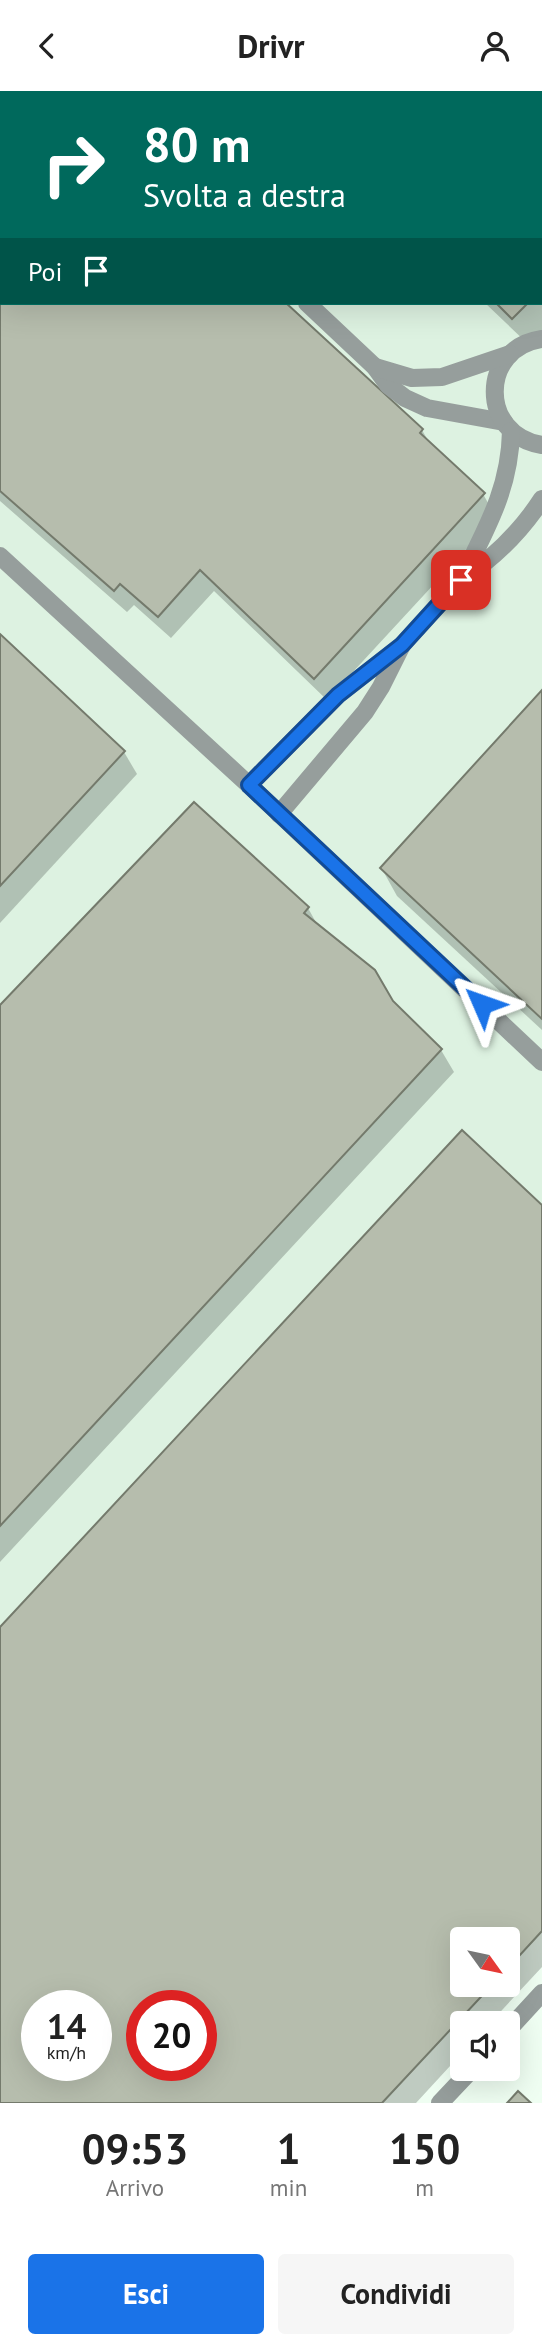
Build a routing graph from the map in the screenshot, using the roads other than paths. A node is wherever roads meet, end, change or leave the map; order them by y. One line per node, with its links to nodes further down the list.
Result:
1 (309, 305): 4 (street)
2 (542, 339): 3 (street)
3 (510, 354): 4 (street); 5 (street)
4 (375, 367): 5 (street)
5 (507, 427): 6 (street); 9 (street)
6 (542, 445)
7 (542, 499): 9 (street)
8 (0, 556): 11 (street)
9 (461, 580): 10 (street)
10 (402, 645): 11 (street); 12 (street)
11 (249, 785): 12 (street)
12 (279, 814): 13 (street)
13 (542, 1062)
14 (542, 1993): 15 (street)
15 (520, 2017)
16 (461, 2081): 17 (street)
17 (440, 2103)

